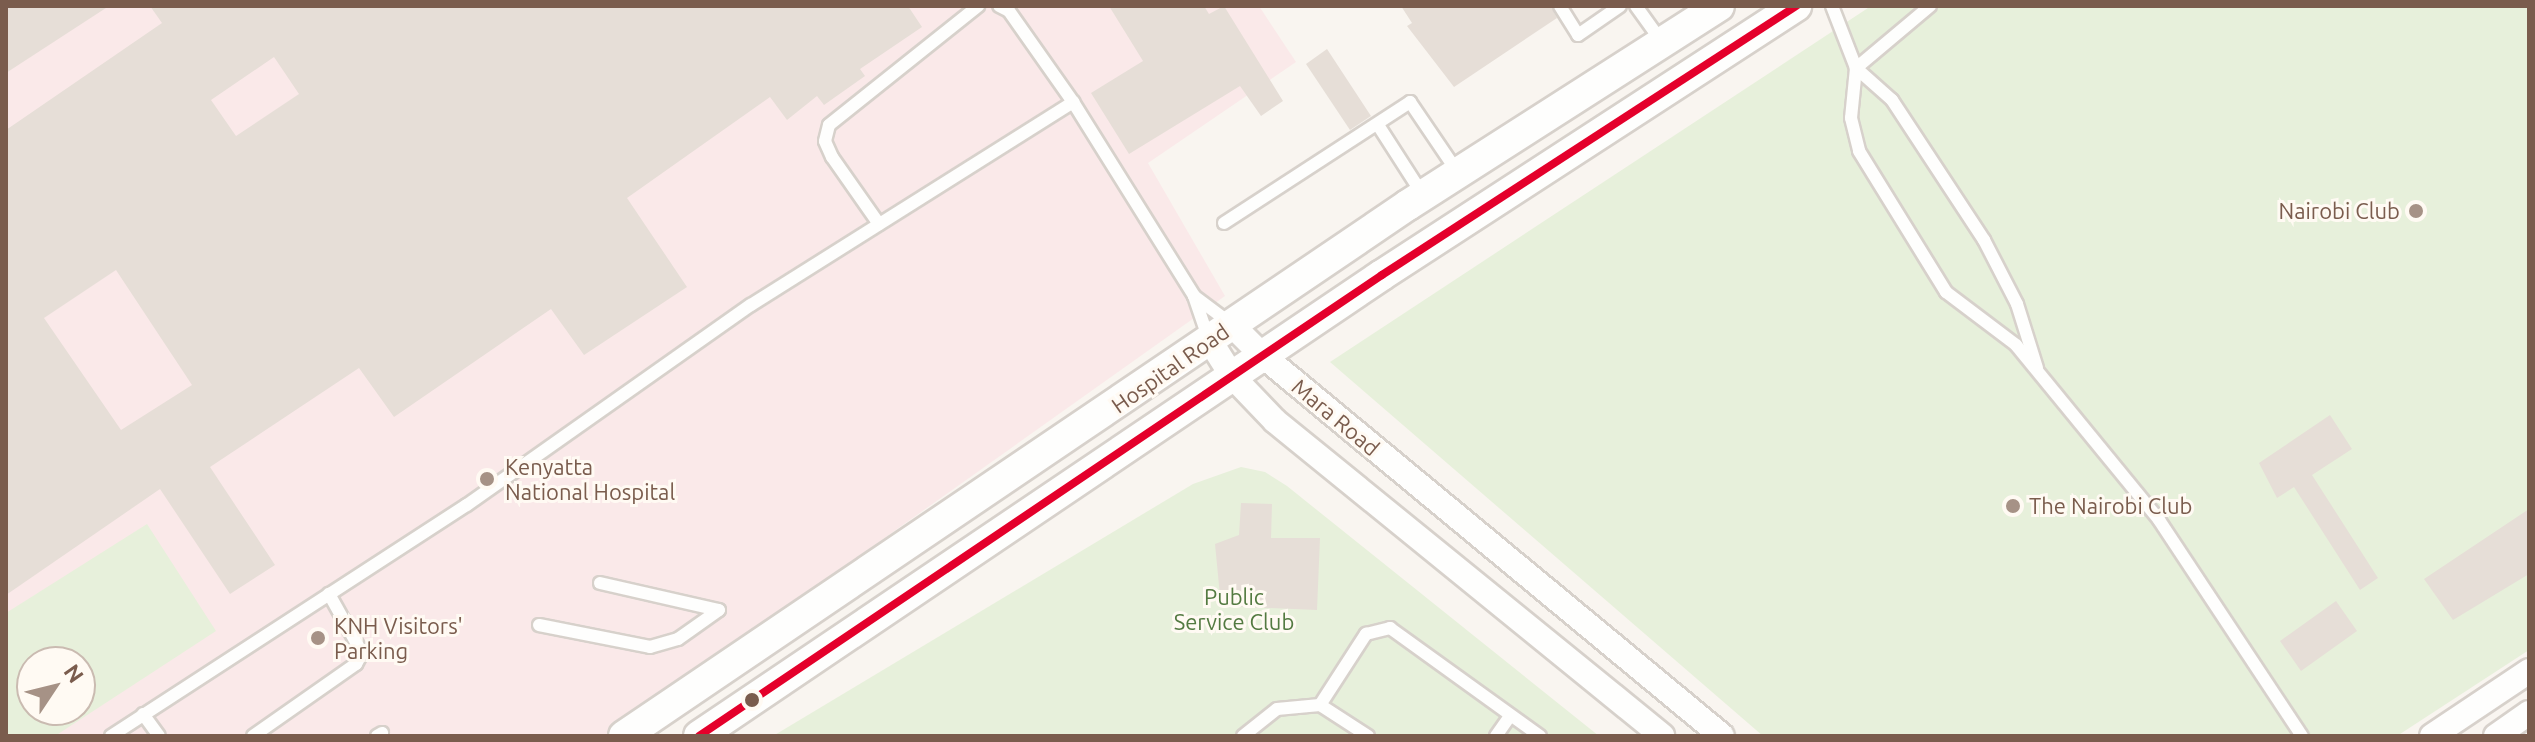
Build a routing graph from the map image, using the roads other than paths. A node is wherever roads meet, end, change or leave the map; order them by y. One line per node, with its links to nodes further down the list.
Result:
1 (978, 6): 17 (lane)
2 (999, 6): 12 (lane)
3 (1560, 6): 4 (lane)
4 (1620, 6)
5 (1636, 6): 10 (lane)
6 (1719, 6): 10 (street, Hospital Road)
7 (1796, 6): 20 (street, Hospital Road)
8 (1832, 6): 11 (lane)
9 (1930, 6): 11 (lane)
10 (1662, 42): 14 (street, Hospital Road)
11 (1856, 68): 21 (lane); 21 (lane)
12 (1073, 102): 17 (lane); 18 (lane)
13 (1378, 125): 14 (lane); 15 (lane); 16 (lane)
14 (1458, 173): 15 (street, Hospital Road)
15 (1423, 195): 19 (street, Hospital Road)
16 (1224, 223)
17 (879, 224): 24 (lane)
18 (1194, 296): 19 (lane, Mara Road); 19 (lane, Mara Road)
19 (1221, 333): 20 (street, Mara Road); 22 (street, Mara Road); 34 (street, Hospital Road)
20 (1262, 355): 22 (street, Hospital Road); 41 (street, Mara Road)
21 (2038, 371): 42 (lane)
22 (1232, 376): 35 (street, Hospital Road); 40 (street, Mara Road)
23 (600, 583): 25 (lane)
24 (329, 594): 29 (lane); 33 (lane)
25 (539, 625)
26 (2529, 671): 43 (street)
27 (1320, 705): 30 (lane); 36 (lane); 37 (lane)
28 (2529, 713): 44 (street)
29 (143, 714): 31 (lane); 32 (lane)
30 (1510, 716): 38 (lane); 39 (lane)
31 (111, 736)
32 (159, 736)
33 (253, 736)
34 (624, 736)
35 (699, 736)
36 (1243, 736)
37 (1368, 736)
38 (1496, 736)
39 (1540, 736)
40 (1662, 736)
41 (1722, 736)
42 (2302, 736)
43 (2432, 736)
44 (2496, 736)

